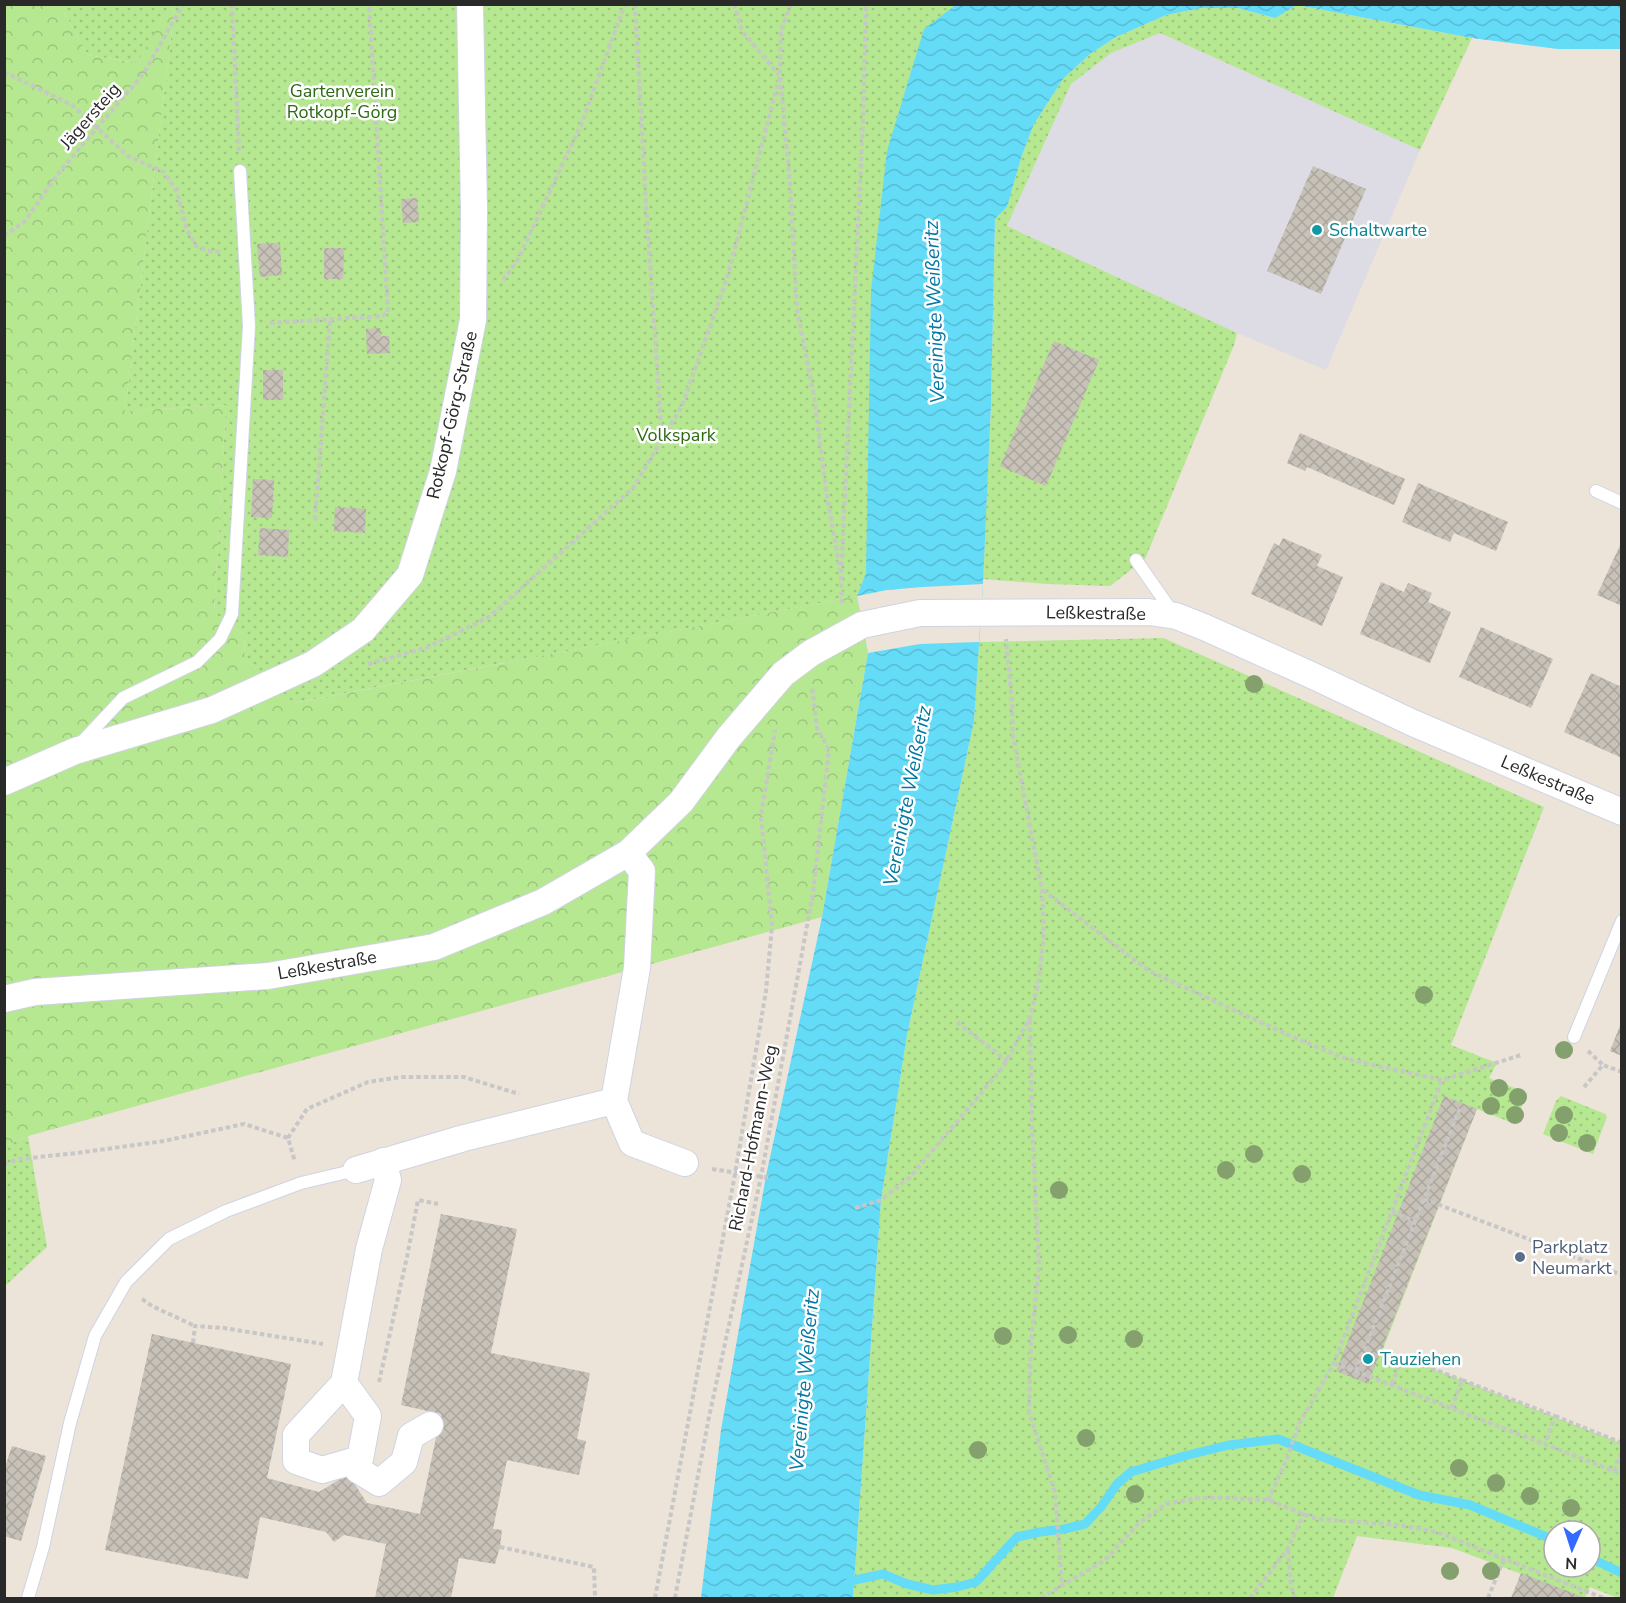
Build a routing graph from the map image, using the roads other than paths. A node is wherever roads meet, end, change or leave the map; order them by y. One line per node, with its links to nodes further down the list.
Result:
1 (470, 4): 7 (street, Rotkopf-Görg-Straße)
2 (240, 171): 7 (lane)
3 (1596, 491): 4 (lane)
4 (1622, 503)
5 (1136, 560): 6 (lane)
6 (1176, 616): 9 (street, Leßkestraße); 10 (street, Leßkestraße)
7 (75, 751): 8 (street, Rotkopf-Görg-Straße)
8 (4, 782)
9 (1622, 812)
10 (628, 853): 12 (street, Leßkestraße); 14 (street)
11 (1622, 921): 13 (lane)
12 (4, 999)
13 (1574, 1037)
14 (614, 1101): 15 (street); 16 (street)
15 (384, 1161): 17 (street); 18 (street)
16 (685, 1163)
17 (356, 1170): 21 (lane)
18 (344, 1383): 20 (street); 20 (street)
19 (430, 1425): 20 (street)
20 (360, 1459)
21 (28, 1599)

